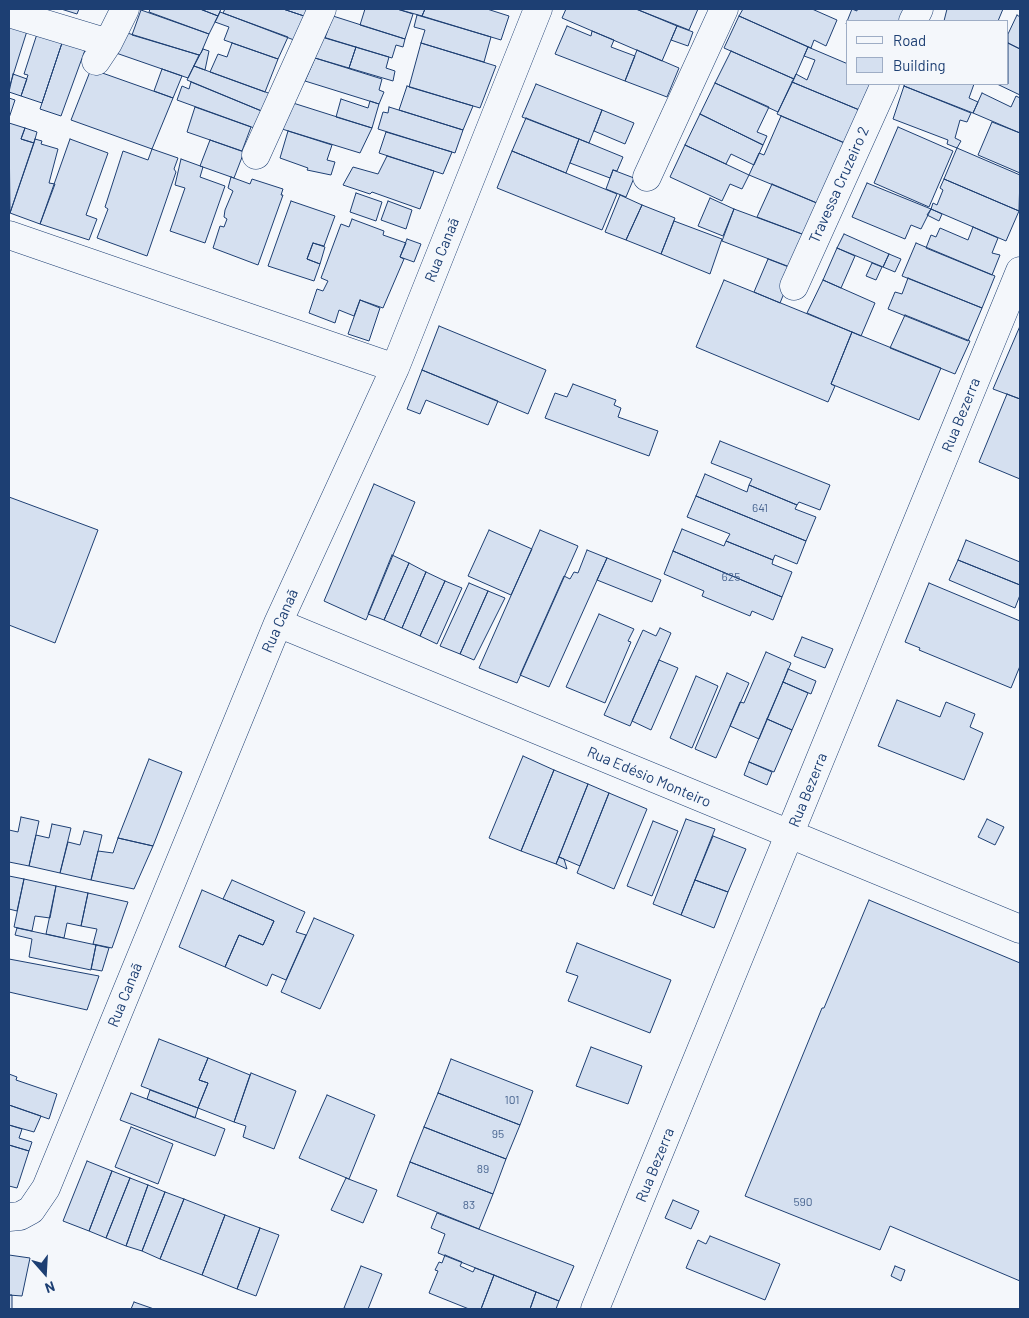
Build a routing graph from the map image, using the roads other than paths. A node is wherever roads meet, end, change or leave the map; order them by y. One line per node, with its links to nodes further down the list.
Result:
1 (125, 9): 5 (street)
2 (322, 9): 7 (street)
3 (538, 9): 12 (street, Rua Canaã)
4 (724, 9): 8 (street)
5 (9, 13)
6 (885, 85): 11 (street, Travessa Cruzeiro 2)
7 (256, 155)
8 (647, 177)
9 (9, 235): 12 (street)
10 (1018, 280): 14 (street, Rua Bezerra)
11 (794, 286)
12 (395, 368): 13 (street, Rua Canaã)
13 (278, 624): 14 (street, Rua Edésio Monteiro); 16 (street, Rua Canaã)
14 (789, 836): 15 (street, Rua Edésio Monteiro); 17 (street, Rua Bezerra)
15 (1020, 929)
16 (9, 1217)
17 (595, 1309)

